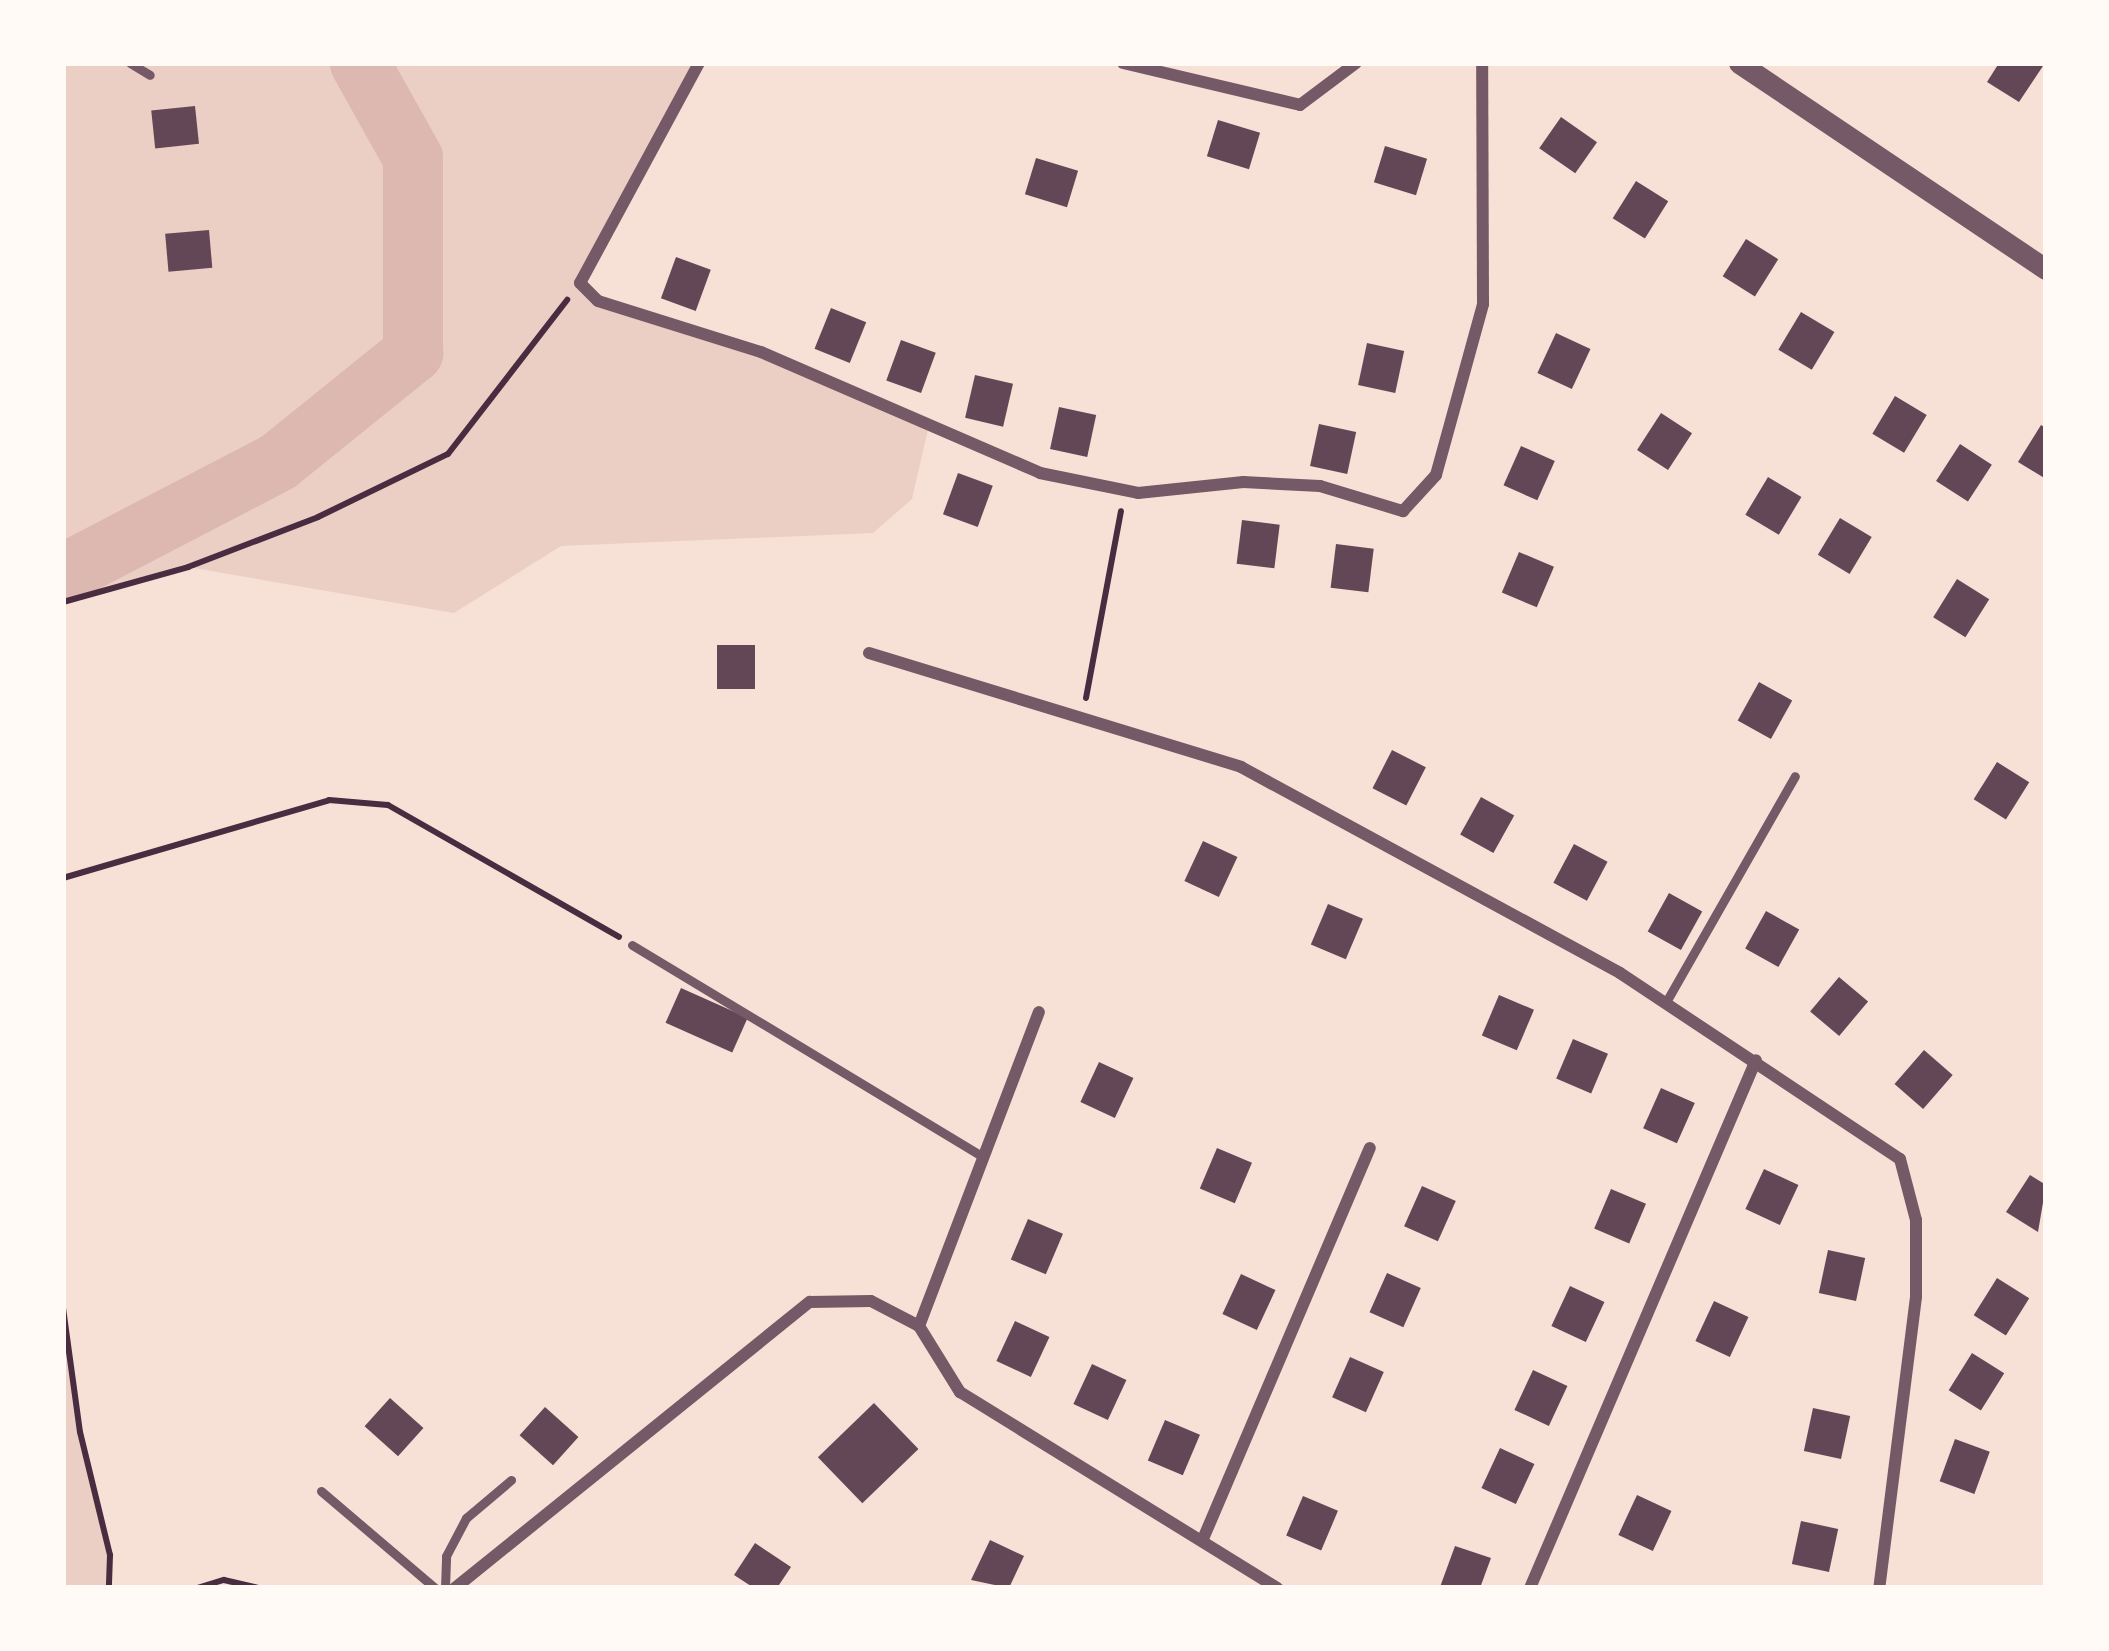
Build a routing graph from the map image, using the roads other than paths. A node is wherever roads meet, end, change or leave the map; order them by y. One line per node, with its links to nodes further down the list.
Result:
1 (130, 63): 7 (lane)
2 (699, 63): 5 (street)
3 (1124, 63): 4 (street)
4 (1356, 63)
5 (1482, 63)
6 (1739, 63): 8 (street)
7 (150, 75)
8 (2046, 269)
9 (869, 653): 12 (street)
10 (1795, 776): 12 (lane)
11 (632, 945): 16 (lane)
12 (1666, 1002): 14 (street)
13 (1039, 1012): 16 (street)
14 (1756, 1060): 25 (street); 26 (street)
15 (1370, 1148): 20 (street)
16 (985, 1157): 17 (street)
17 (919, 1326): 20 (street); 23 (street)
18 (511, 1480): 22 (lane)
19 (321, 1491): 21 (lane)
20 (1203, 1539): 24 (street)
21 (435, 1588)
22 (445, 1588)
23 (455, 1588)
24 (1277, 1588)
25 (1530, 1588)
26 (1879, 1588)

